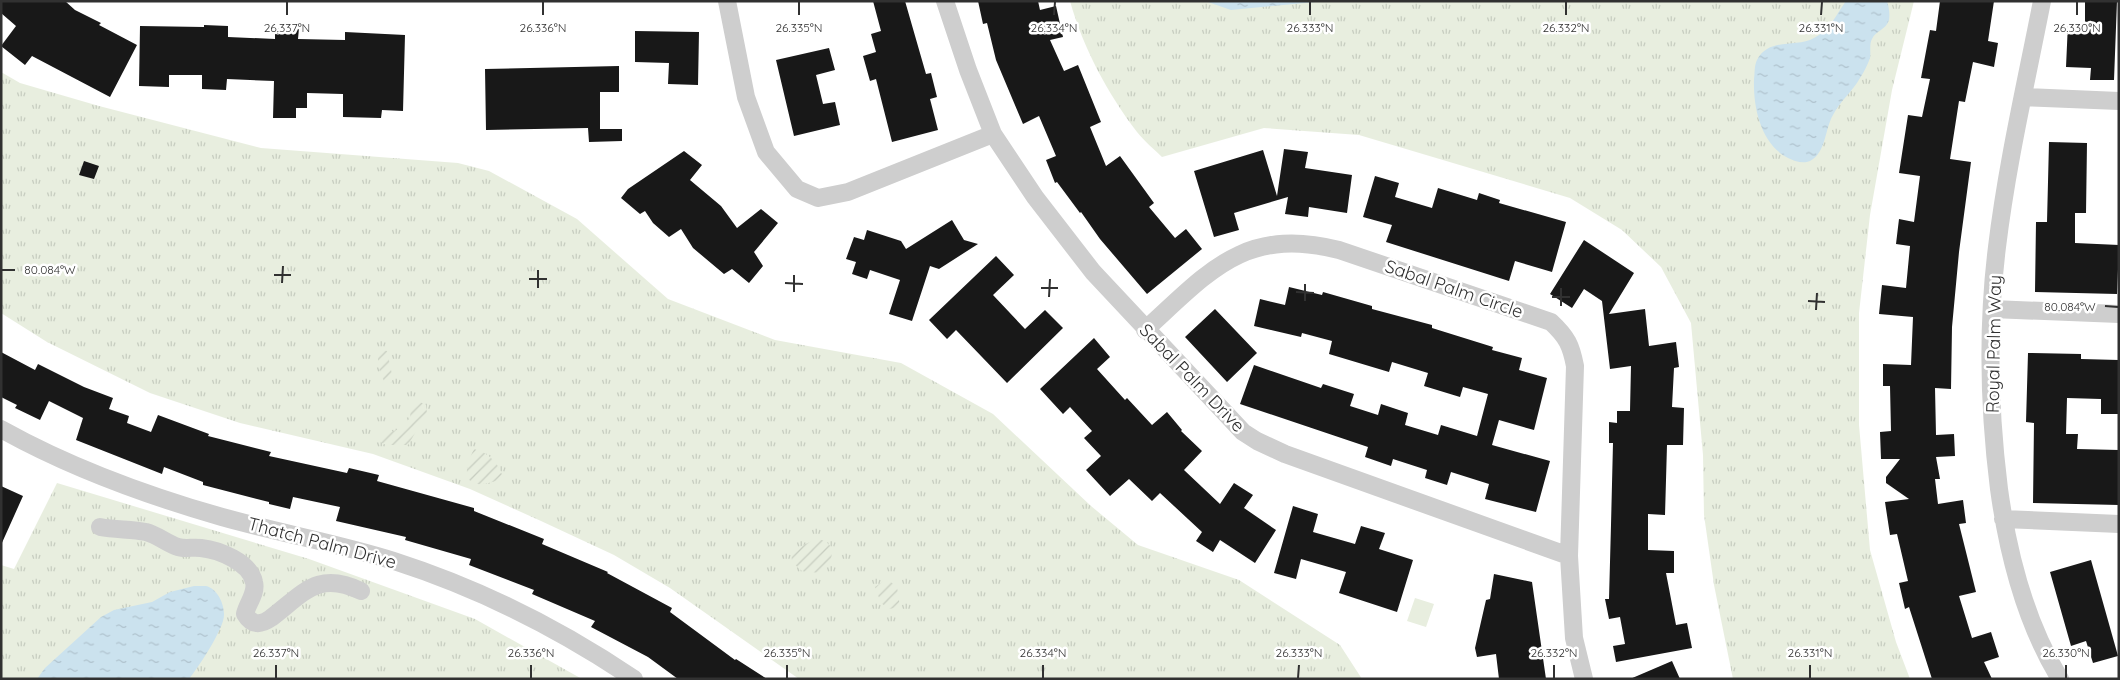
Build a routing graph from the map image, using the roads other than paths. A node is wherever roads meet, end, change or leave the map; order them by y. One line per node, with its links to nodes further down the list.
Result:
1 (727, 1): 6 (street)
2 (945, 1): 6 (street, Sabal Palm Drive)
3 (2042, 1): 4 (street, Royal Palm Way)
4 (2023, 97): 5 (street); 7 (street, Royal Palm Way)
5 (2119, 101)
6 (993, 134): 9 (street, Sabal Palm Drive)
7 (1992, 309): 8 (street); 11 (street, Royal Palm Way)
8 (2119, 314)
9 (1146, 330): 14 (street, Sabal Palm Drive); 14 (street, Sabal Palm Circle)
10 (1, 428): 16 (street, Thatch Palm Drive)
11 (2004, 520): 12 (street); 18 (street, Royal Palm Way)
12 (2119, 524)
13 (100, 527): 15 (street)
14 (1569, 556): 17 (street)
15 (361, 591)
16 (634, 679)
17 (1584, 679)
18 (2060, 679)

